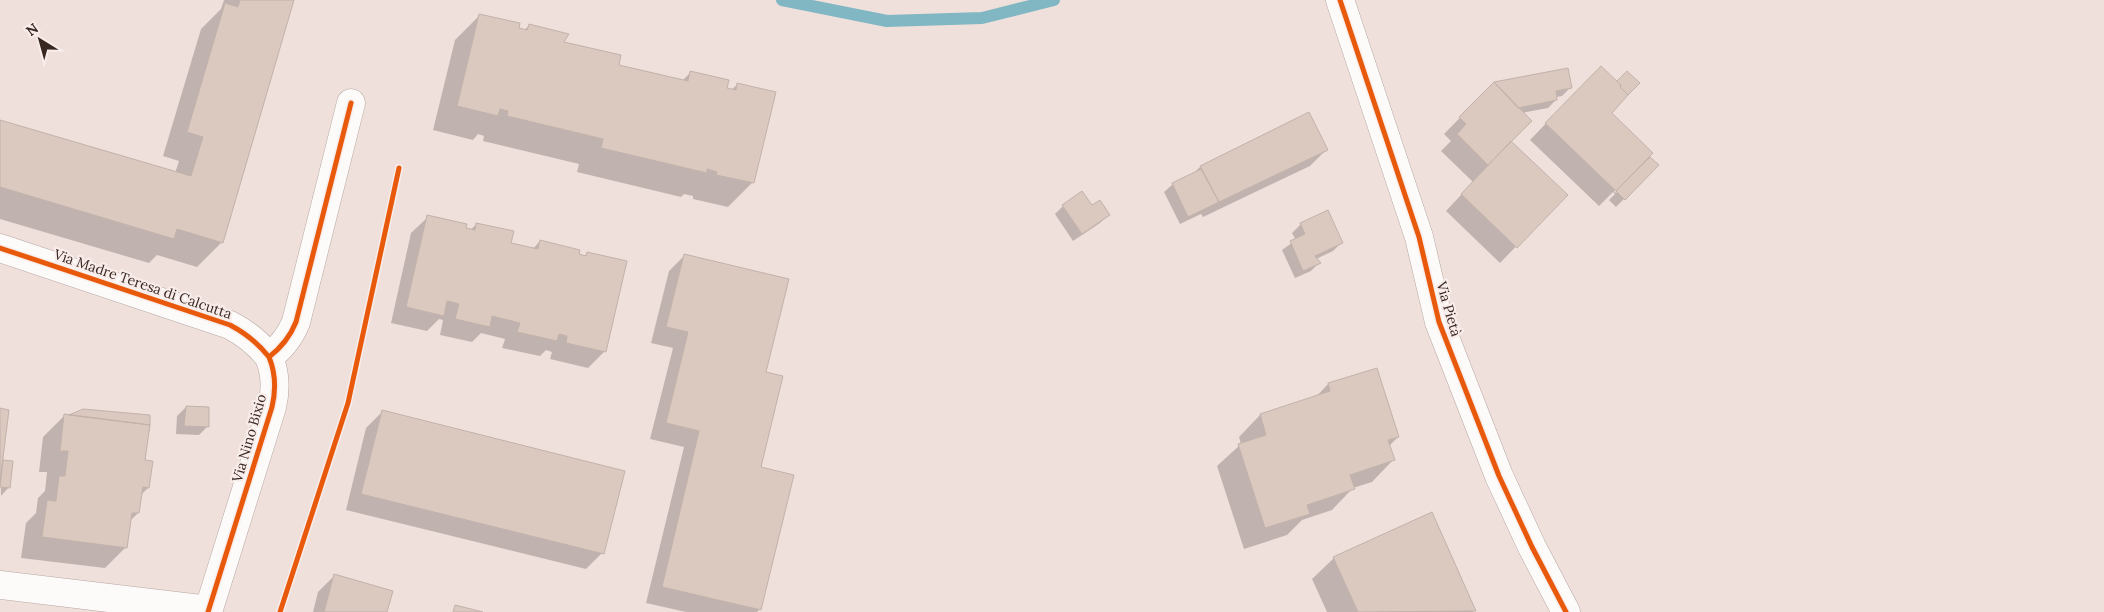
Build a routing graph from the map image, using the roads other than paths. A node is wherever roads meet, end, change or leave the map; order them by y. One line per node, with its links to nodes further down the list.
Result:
1 (1340, 0): 7 (street, Via Pietà)
2 (351, 103): 4 (street)
3 (0, 248): 4 (street, Via Madre Teresa di Calcutta)
4 (269, 357): 6 (street, Via Nino Bixio)
5 (0, 585): 6 (street)
6 (209, 611)
7 (1566, 612)

